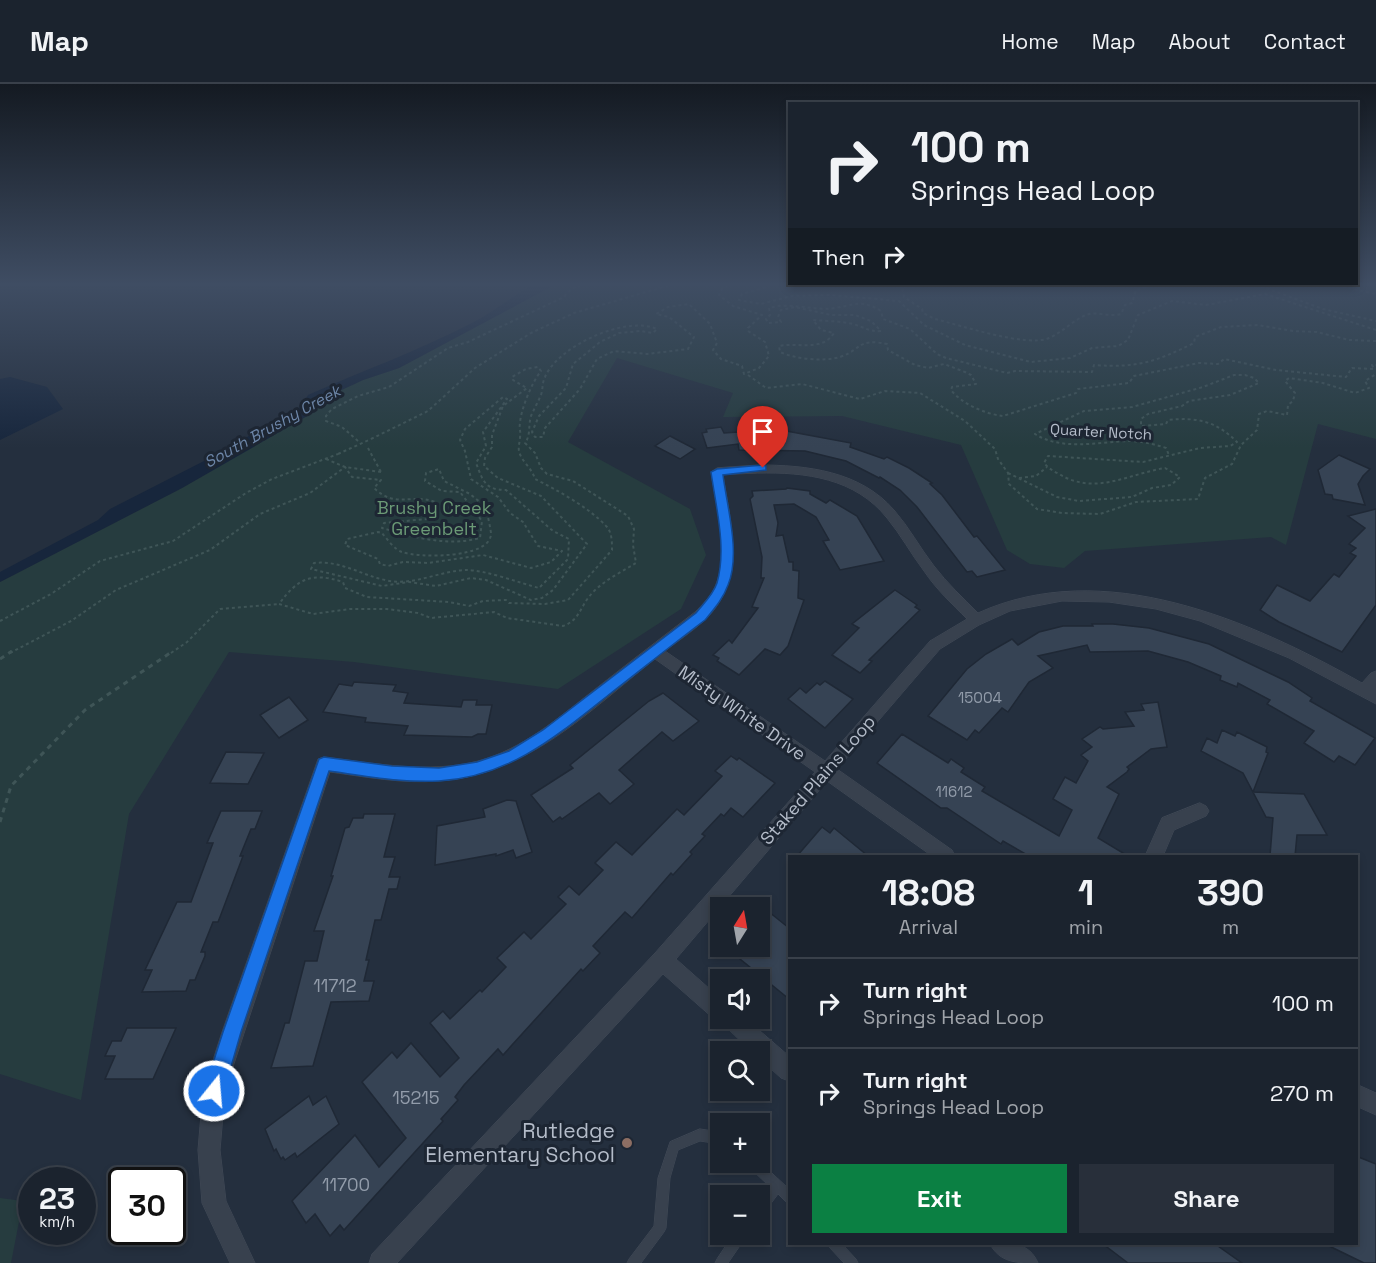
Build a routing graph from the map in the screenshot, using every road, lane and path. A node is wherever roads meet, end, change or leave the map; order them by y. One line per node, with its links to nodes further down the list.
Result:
1 (476, 338): 20 (path)
2 (523, 338): 23 (path, bridge)
3 (594, 338): 28 (path)
4 (605, 338): 5 (path)
5 (694, 338)
6 (715, 338): 18 (path)
7 (759, 338): 18 (path)
8 (831, 338): 17 (path)
9 (920, 338): 14 (path)
10 (951, 338): 13 (path)
11 (1011, 338): 12 (path)
12 (1050, 338)
13 (1129, 338)
14 (1195, 338)
15 (1340, 338): 16 (path)
16 (1376, 341)
17 (1376, 365)
18 (747, 374): 26 (path)
19 (1376, 374): 26 (path)
20 (358, 441)
21 (368, 448): 24 (path)
22 (1169, 455): 22 (path, Quarter Notch); 25 (path, Quarter Notch)
23 (326, 459): 24 (path); 30 (path)
24 (345, 467): 28 (path); 32 (path)
25 (1047, 467): 27 (path, Quarter Notch); 27 (path, Quarter Notch)
26 (1008, 474): 27 (path, Quarter Notch)
27 (1018, 478)
28 (279, 604): 36 (path)
29 (976, 620): 31 (street); 33 (street, Staked Plains Loop); 34 (street, Staked Plains Loop)
30 (0, 621)
31 (655, 652): 34 (street, Misty White Drive); 53 (street)
32 (0, 659)
33 (1372, 689)
34 (824, 771): 37 (street, Misty White Drive); 39 (street, Staked Plains Loop)
35 (1200, 811): 38 (street)
36 (0, 822)
37 (945, 855)
38 (1154, 855)
39 (662, 960): 40 (street); 54 (street, Staked Plains Loop)
40 (710, 1002)
41 (742, 1029): 42 (street)
42 (788, 1069)
43 (1358, 1096): 44 (street)
44 (1376, 1104)
45 (710, 1137): 55 (lane)
46 (764, 1173): 47 (lane)
47 (777, 1185): 48 (lane); 49 (lane)
48 (770, 1195)
49 (788, 1196)
50 (734, 1245): 56 (lane)
51 (835, 1245): 57 (lane)
52 (1003, 1245): 58 (street)
53 (243, 1263)
54 (381, 1263)
55 (633, 1263)
56 (722, 1263)
57 (852, 1263)
58 (1026, 1263)

